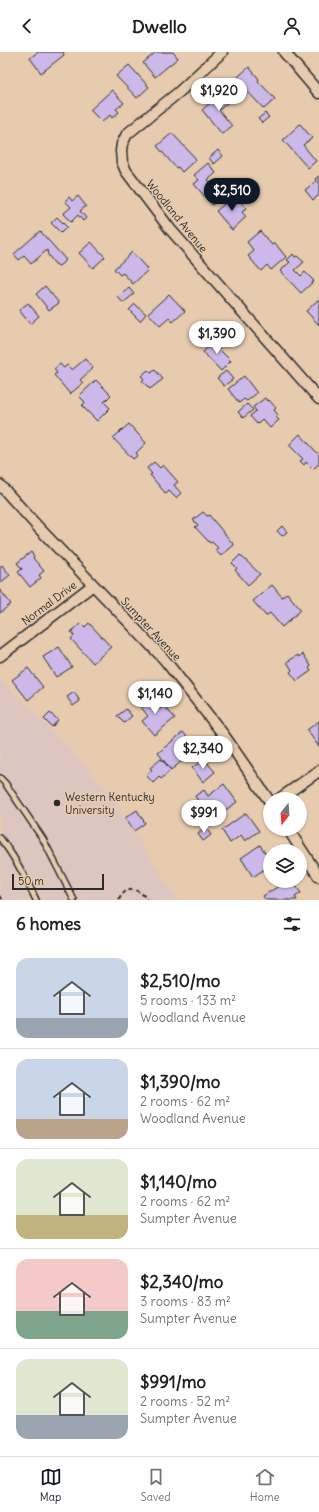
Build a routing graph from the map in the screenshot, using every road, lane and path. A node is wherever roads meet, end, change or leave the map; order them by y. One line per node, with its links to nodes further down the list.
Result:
1 (222, 52): 4 (street, Woodland Avenue)
2 (284, 52): 3 (street)
3 (319, 93)
4 (319, 399)
5 (0, 485): 6 (street, Sumpter Avenue)
6 (93, 584): 7 (street, Normal Drive); 10 (street, Sumpter Avenue)
7 (0, 656)
8 (319, 771): 11 (street)
9 (0, 778): 18 (lane)
10 (263, 792)
11 (290, 792)
12 (293, 836): 14 (street)
13 (0, 838): 17 (lane)
14 (319, 877)
15 (0, 896): 16 (path)
16 (3, 900)
17 (36, 900)
18 (74, 900)
19 (119, 900): 20 (path)
20 (147, 900)

